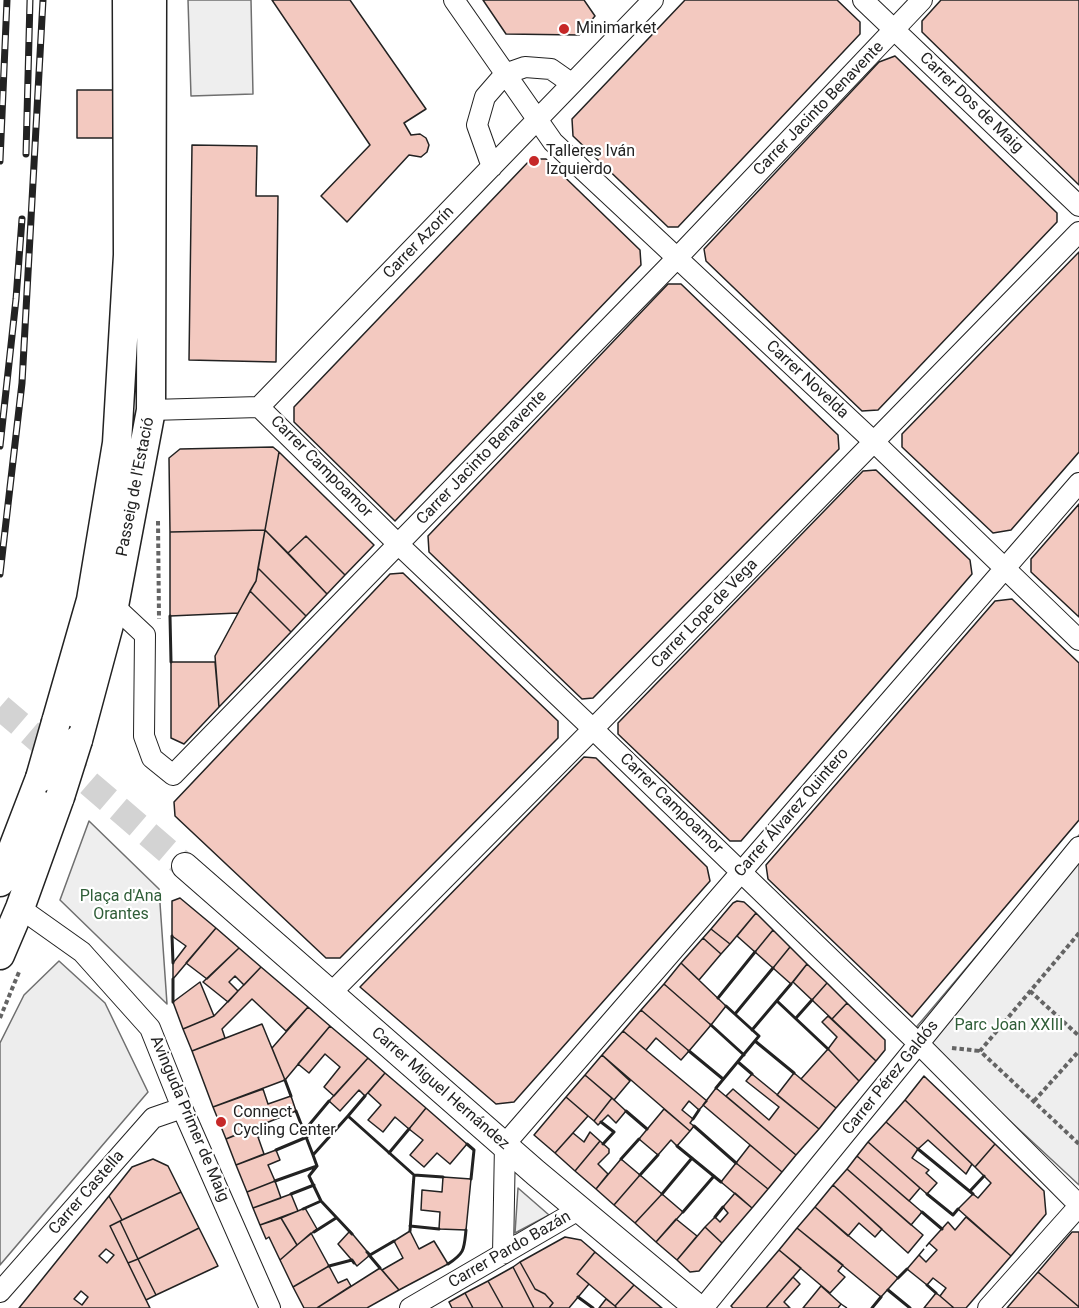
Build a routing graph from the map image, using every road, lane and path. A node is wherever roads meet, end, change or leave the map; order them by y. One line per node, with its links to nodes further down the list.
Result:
1 (127, 0): 24 (main road, Passeig de l'Estació, bridge)
2 (152, 0): 16 (main road, Passeig de l'Estació)
3 (453, 0): 8 (street, Carrer Novelda)
4 (653, 0): 9 (street, Carrer Azorín)
5 (863, 0): 7 (street, Carrer Dos de Maig)
6 (922, 0): 7 (street, Carrer Jacinto Benavente)
7 (894, 30): 12 (street, Carrer Dos de Maig); 14 (street, Carrer Jacinto Benavente)
8 (505, 74): 9 (street); 10 (street, Carrer Novelda); 11 (street)
9 (571, 83): 10 (street, Carrer Azorín)
10 (537, 119): 11 (street, Carrer Azorín); 14 (street, Carrer Novelda)
11 (492, 167): 15 (street, Carrer Azorín)
12 (1079, 206)
13 (1079, 232): 17 (street, Carrer Lope de Vega)
14 (677, 258): 17 (street, Carrer Novelda); 19 (street, Carrer Jacinto Benavente)
15 (259, 407): 16 (street); 19 (street, Carrer Campoamor)
16 (151, 410): 21 (main road, Passeig de l'Estació)
17 (873, 441): 20 (street, Carrer Novelda); 23 (street, Carrer Lope de Vega)
18 (1079, 483): 20 (street, Carrer Álvarez Quintero)
19 (398, 544): 21 (street, Carrer Jacinto Benavente); 23 (street, Carrer Campoamor)
20 (1005, 569): 22 (street, Carrer Novelda); 27 (street, Carrer Álvarez Quintero)
21 (114, 606): 24 (main road, Passeig de l'Estació, bridge)
22 (1079, 640)
23 (593, 729): 27 (street, Carrer Campoamor); 33 (street, Carrer Lope de Vega)
24 (50, 788): 28 (main road, Passeig de l'Estació); 29 (main road, Passeig de l'Estació)
25 (1079, 848): 35 (street, Carrer Pérez Galdós)
26 (184, 866): 33 (street, Carrer Miguel Hernández)
27 (741, 872): 35 (street, Carrer Campoamor); 39 (street, Carrer Álvarez Quintero)
28 (0, 882)
29 (20, 908): 31 (main road, Passeig de l'Estació); 38 (street, Avinguda Primer de Maig)
30 (1079, 933): 32 (path)
31 (0, 955)
32 (1030, 991): 34 (path); 37 (path)
33 (330, 994): 39 (street, Carrer Miguel Hernández)
34 (1079, 1036)
35 (918, 1044): 41 (street, Carrer Campoamor); 48 (street, Carrer Pérez Galdós)
36 (1079, 1051): 37 (path)
37 (1034, 1101): 40 (path)
38 (182, 1108): 44 (street, Carrer Castella); 45 (street, Avinguda Primer de Maig)
39 (506, 1144): 42 (street, Carrer Miguel Hernández); 43 (street)
40 (1079, 1144)
41 (1079, 1205): 49 (street)
42 (580, 1209): 43 (street, Carrer Pardo Bazán); 47 (street, Carrer Miguel Hernández)
43 (503, 1254): 46 (street, Carrer Pardo Bazán)
44 (0, 1292)
45 (270, 1308)
46 (410, 1308)
47 (698, 1308)
48 (703, 1308)
49 (988, 1308)

